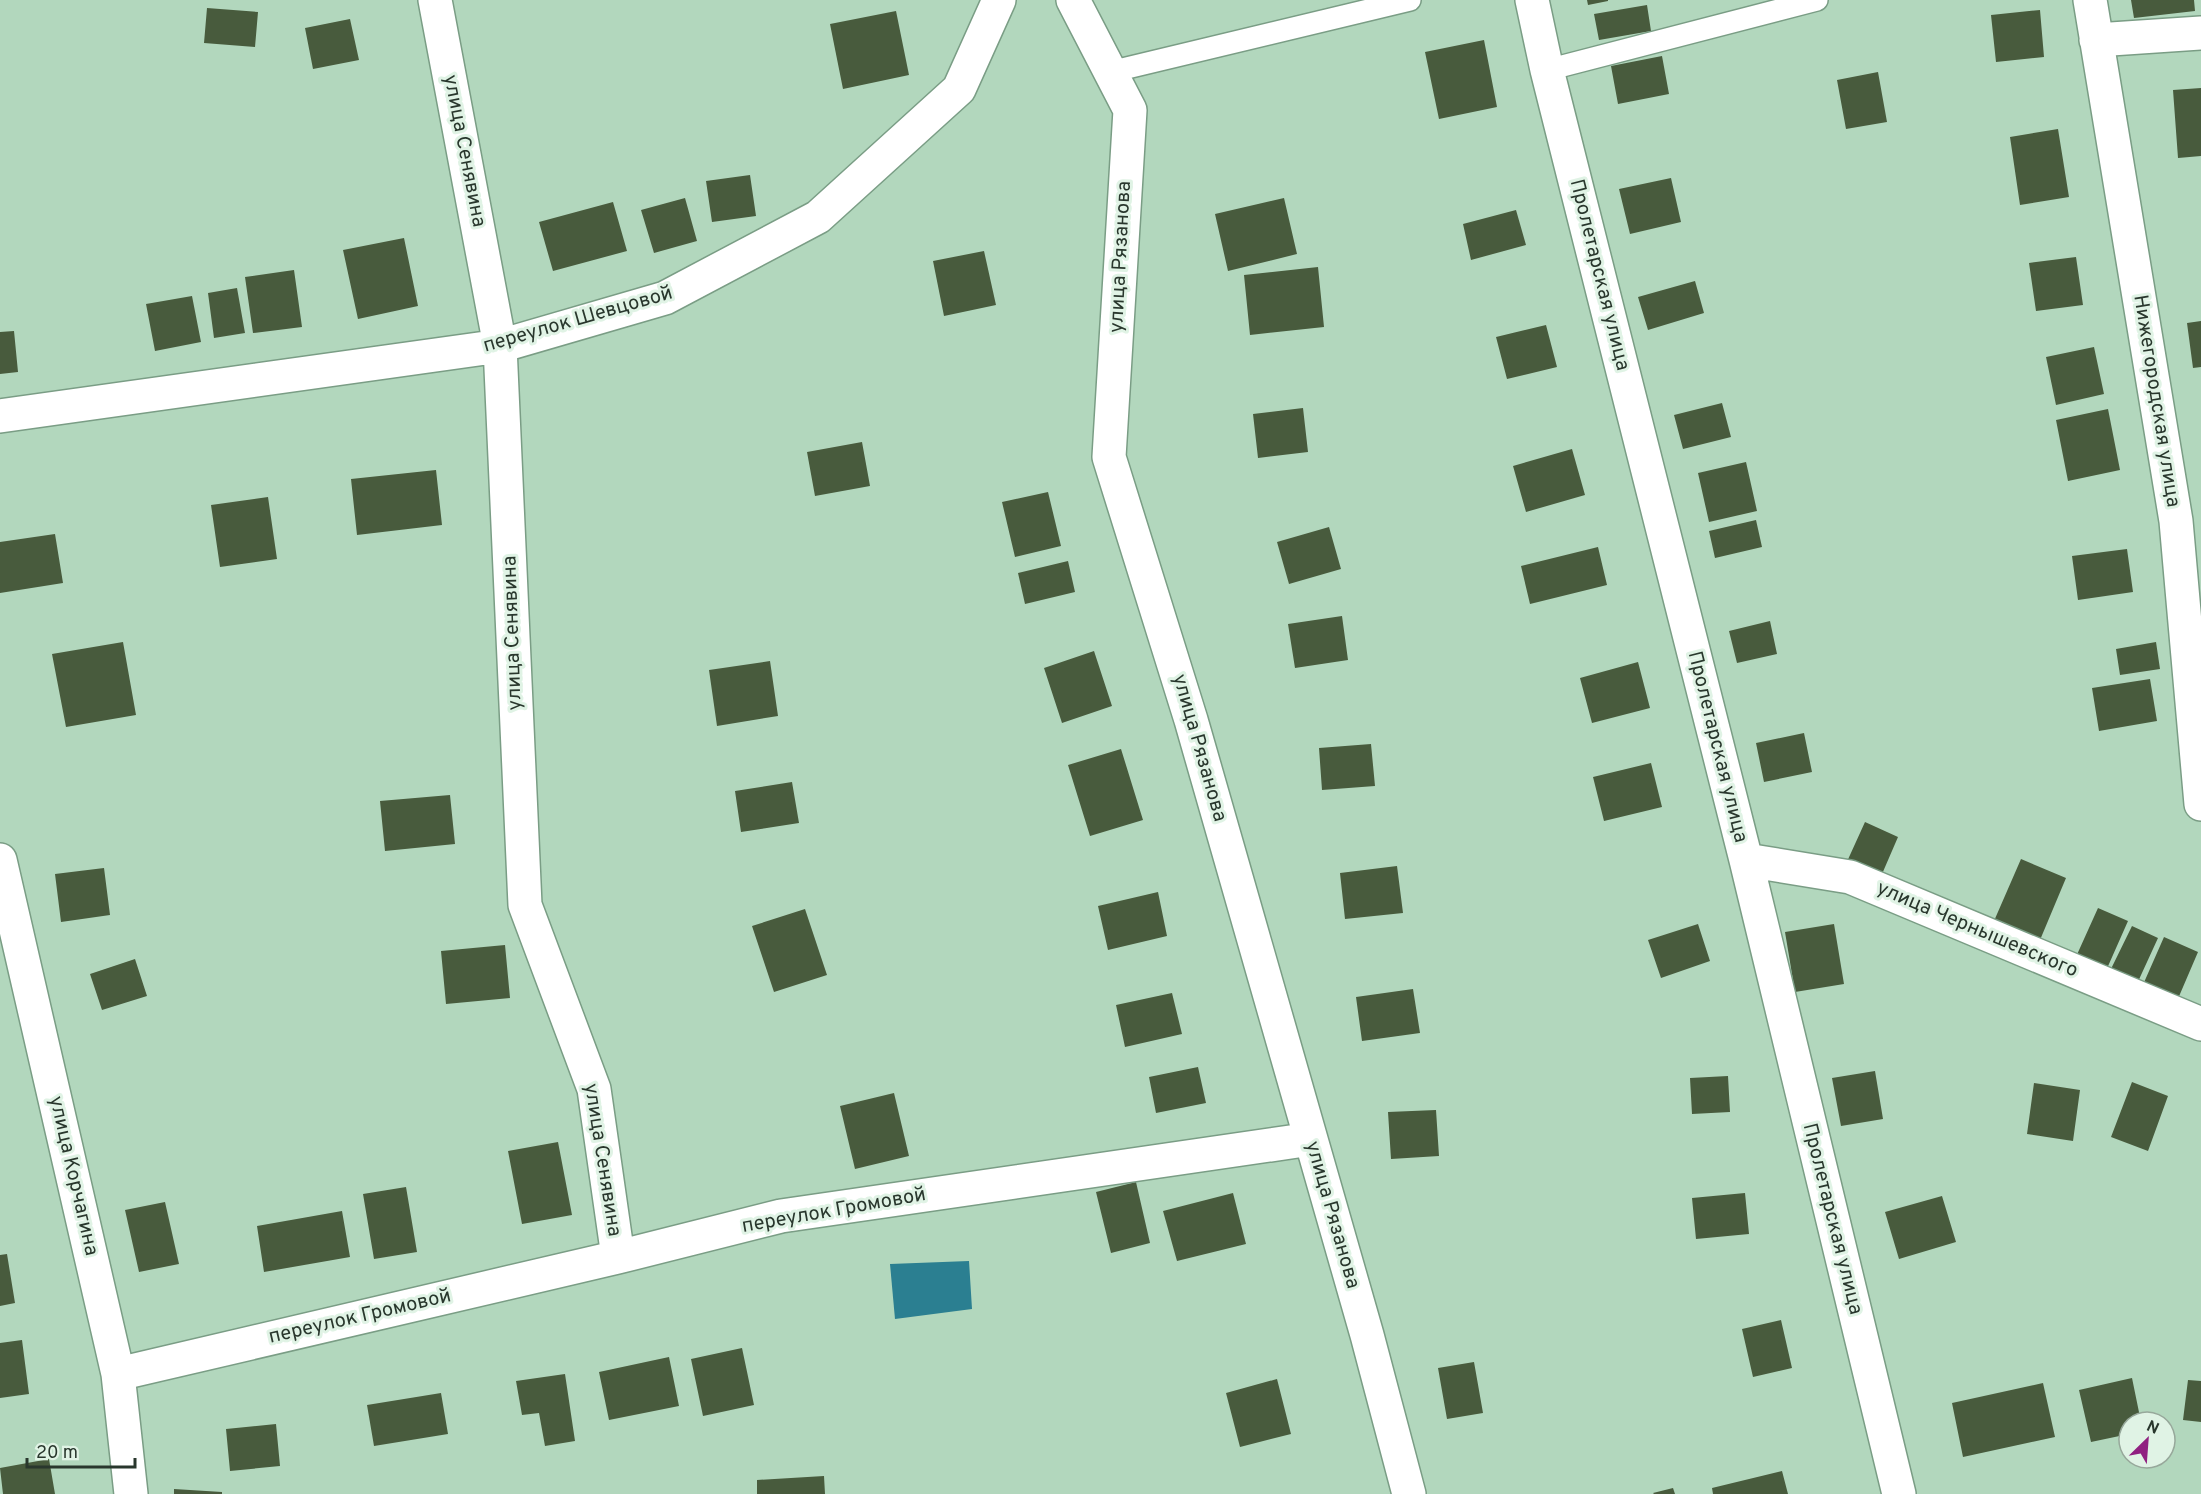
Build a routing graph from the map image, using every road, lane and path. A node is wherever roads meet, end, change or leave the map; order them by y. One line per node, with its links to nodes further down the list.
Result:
1 (435, 0): 12 (street, улица Сенявина)
2 (999, 0): 12 (street, переулок Шевцовой)
3 (1073, 0): 11 (street, улица Рязанова)
4 (1410, 0): 11 (lane)
5 (1532, 0): 10 (street, Пролетарская улица)
6 (1817, 0): 10 (lane)
7 (2090, 0): 9 (street, Нижегородская улица)
8 (2201, 33): 9 (street)
9 (2096, 40): 14 (street, Нижегородская улица)
10 (1548, 70): 17 (street, Пролетарская улица)
11 (1110, 72): 19 (street, улица Рязанова)
12 (501, 346): 13 (street, переулок Шевцовой); 20 (street, улица Сенявина)
13 (0, 416)
14 (2188, 526): 15 (street, Нижегородская улица)
15 (2201, 804)
16 (0, 860): 21 (street, улица Корчагина)
17 (1746, 860): 18 (street, улица Чернышевского); 24 (street, Пролетарская улица)
18 (2198, 1014)
19 (1311, 1139): 20 (street, переулок Громовой); 23 (street, улица Рязанова)
20 (618, 1257): 21 (street, переулок Громовой)
21 (118, 1374): 22 (street, улица Корчагина)
22 (131, 1494)
23 (1409, 1494)
24 (1899, 1494)

